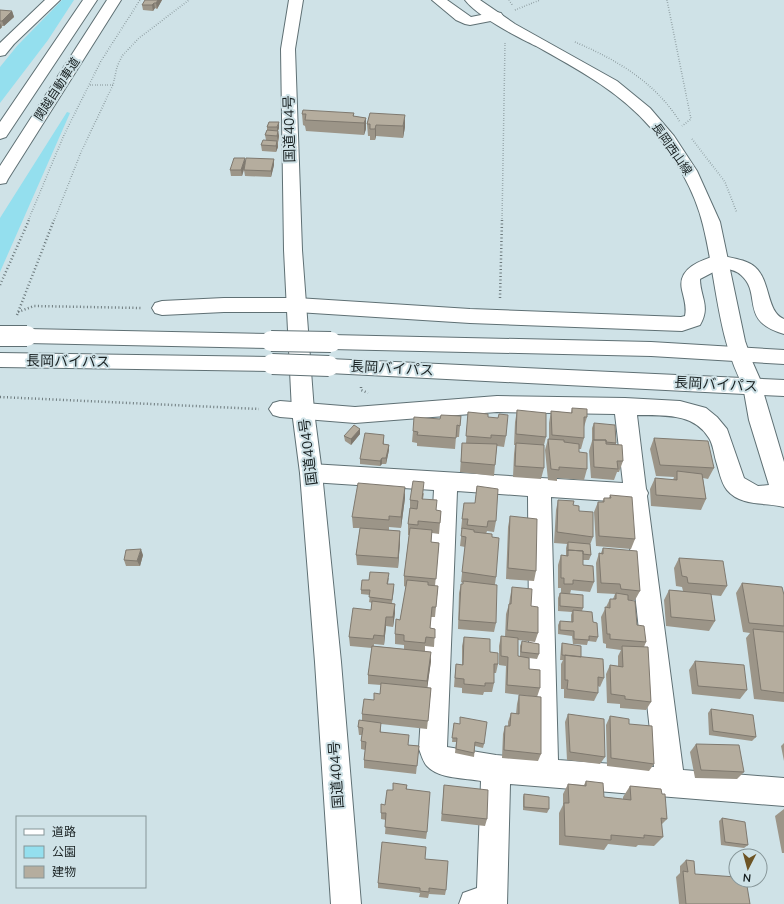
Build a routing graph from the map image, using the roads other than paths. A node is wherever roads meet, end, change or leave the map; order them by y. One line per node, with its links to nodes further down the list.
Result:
1 (53, 0): 8 (main road)
2 (90, 0): 9 (main road, 関越自動車道)
3 (114, 0): 12 (main road, 関越自動車道)
4 (296, 0): 14 (main road, 国道404号)
5 (439, 0): 7 (main road)
6 (472, 0): 7 (main road, 長岡西山線)
7 (496, 16): 13 (main road, 長岡西山線)
8 (0, 52)
9 (45, 66): 10 (main road); 11 (main road, 関越自動車道)
10 (0, 123)
11 (0, 134)
12 (0, 178)
13 (719, 261): 14 (main road); 16 (main road); 18 (main road, 長岡西山線)
14 (297, 305): 15 (main road); 25 (main road, 国道404号)
15 (162, 308)
16 (784, 327)
17 (0, 336): 18 (main road, 長岡バイパス, bridge)
18 (739, 355): 19 (main road, 長岡バイパス); 21 (main road, 長岡西山線)
19 (784, 357)
20 (9, 360): 21 (main road, 長岡バイパス, bridge)
21 (753, 386): 22 (main road, 長岡バイパス); 30 (main road, 長岡西山線)
22 (784, 388)
23 (626, 406): 25 (main road); 29 (main road); 30 (main road)
24 (280, 409): 25 (main road)
25 (303, 411): 26 (main road, 国道404号)
26 (311, 473): 27 (main road); 35 (main road, 国道404号)
27 (446, 482): 28 (main road); 31 (main road)
28 (539, 487): 29 (main road); 32 (main road)
29 (637, 493): 33 (main road)
30 (784, 496)
31 (496, 769): 32 (main road); 36 (main road)
32 (544, 772): 33 (main road)
33 (670, 783): 34 (main road)
34 (784, 792)
35 (346, 904)
36 (474, 904)

